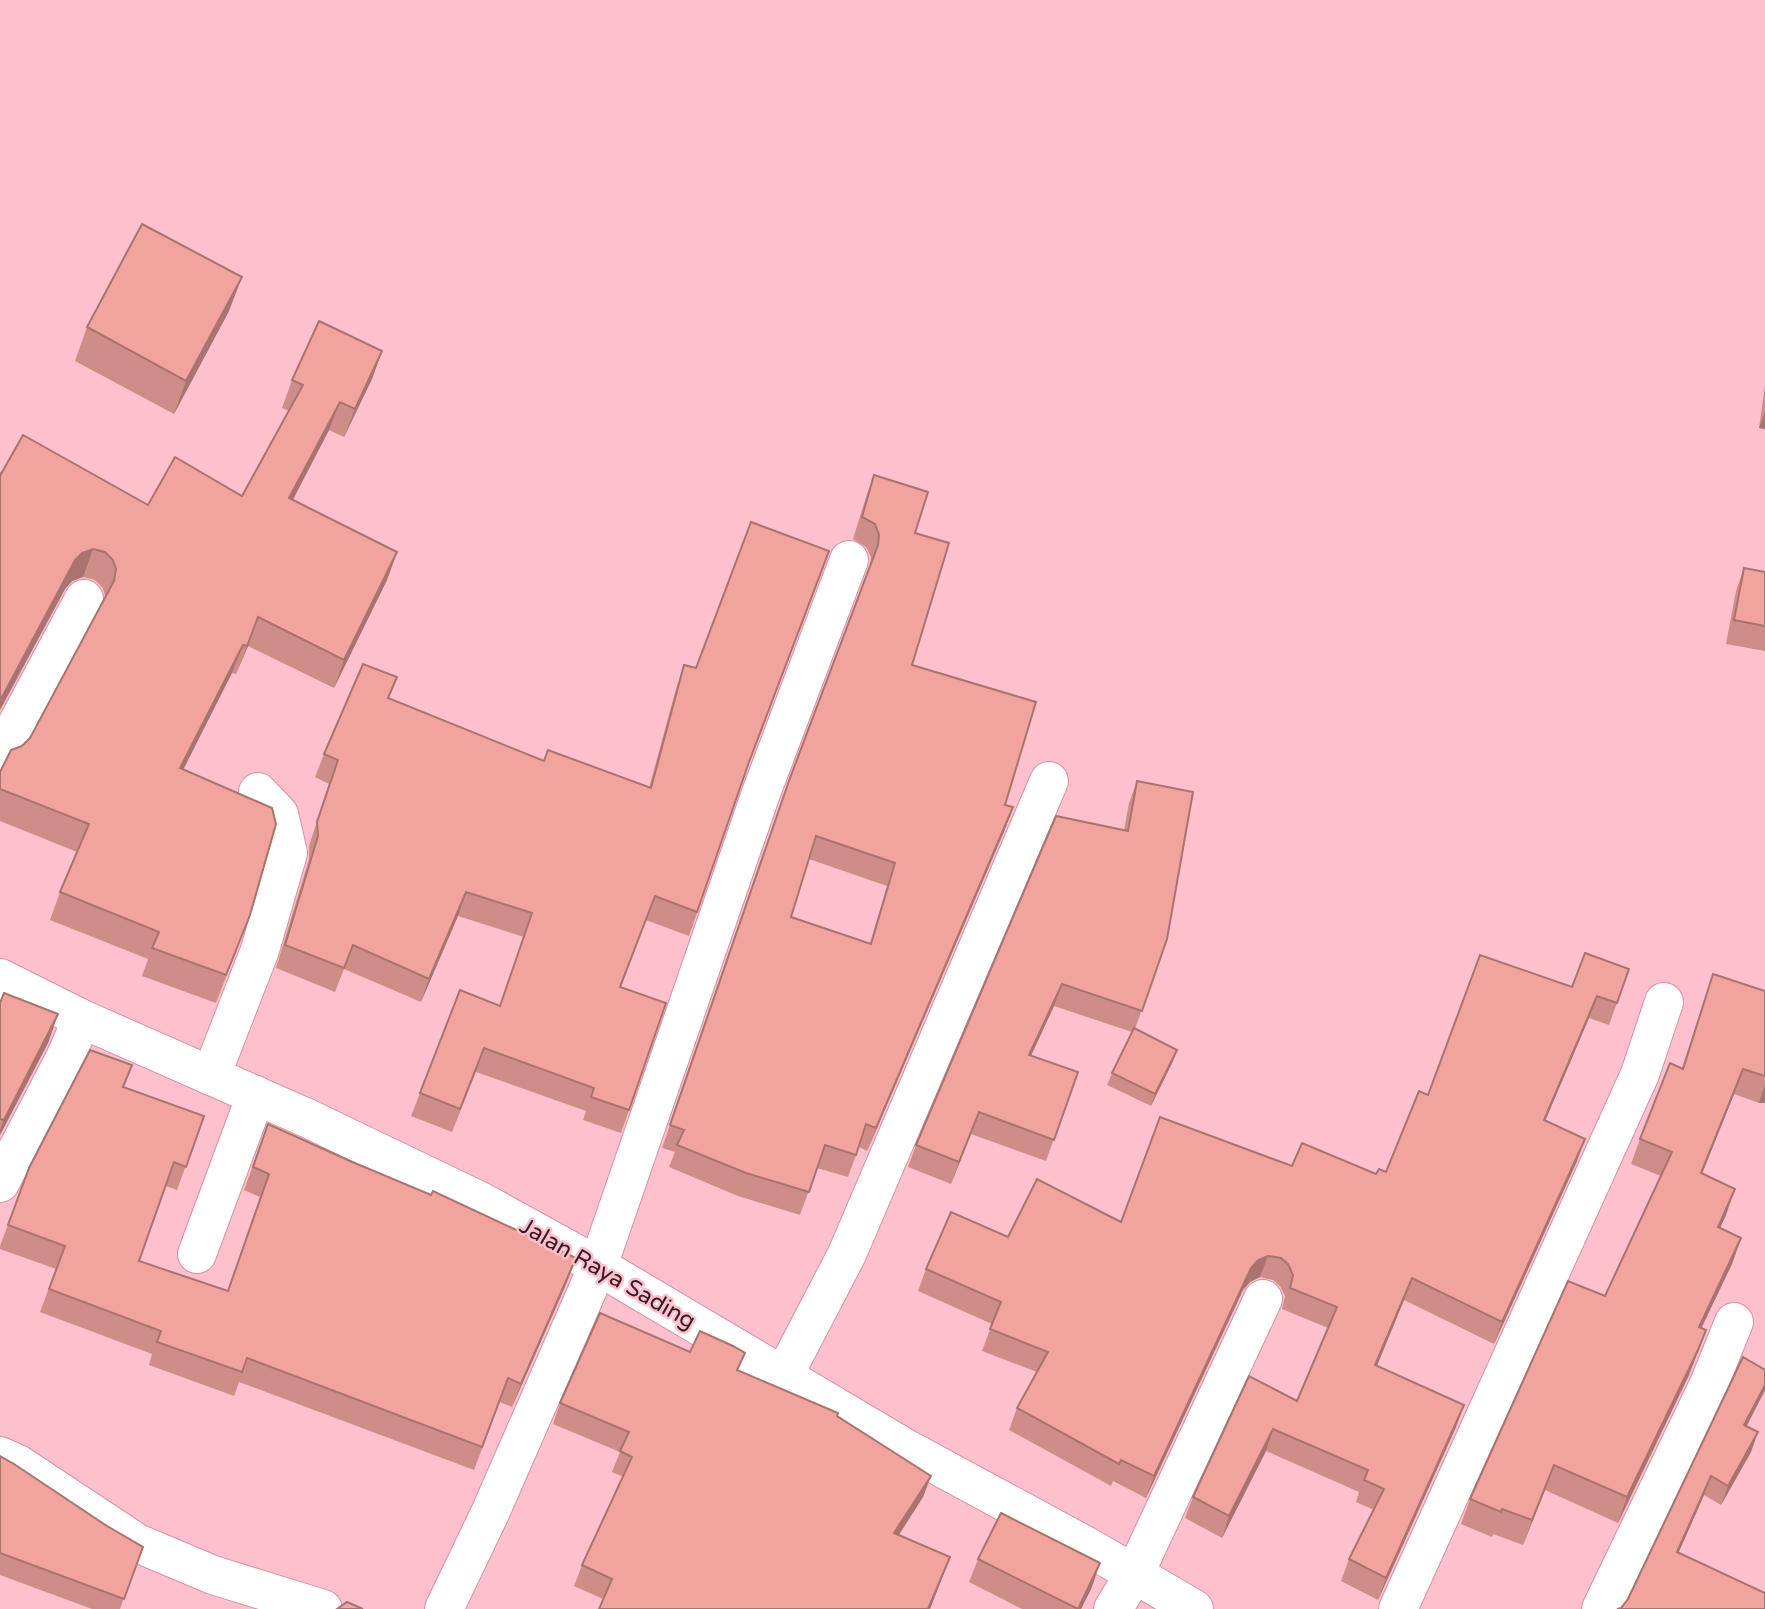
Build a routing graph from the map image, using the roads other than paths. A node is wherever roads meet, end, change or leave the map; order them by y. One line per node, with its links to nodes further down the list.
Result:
1 (849, 560): 13 (street)
2 (84, 599): 3 (street)
3 (0, 756)
4 (1049, 781): 16 (street)
5 (258, 792): 9 (street)
6 (0, 978): 8 (street, Jalan Raya Sading)
7 (1664, 1002): 23 (street)
8 (82, 1019): 9 (street, Jalan Raya Sading); 11 (street)
9 (211, 1076): 10 (street, Jalan Raya Sading)
10 (256, 1095): 12 (street); 13 (street, Jalan Raya Sading)
11 (0, 1183)
12 (197, 1254)
13 (598, 1266): 16 (street, Jalan Raya Sading); 20 (street)
14 (1263, 1299): 18 (street)
15 (1734, 1322): 24 (street)
16 (784, 1375): 18 (street, Jalan Raya Sading)
17 (0, 1456): 19 (street)
18 (1134, 1575): 21 (street); 22 (street, Jalan Raya Sading)
19 (323, 1609)
20 (444, 1609)
21 (1113, 1609)
22 (1194, 1609)
23 (1398, 1609)
24 (1601, 1609)

